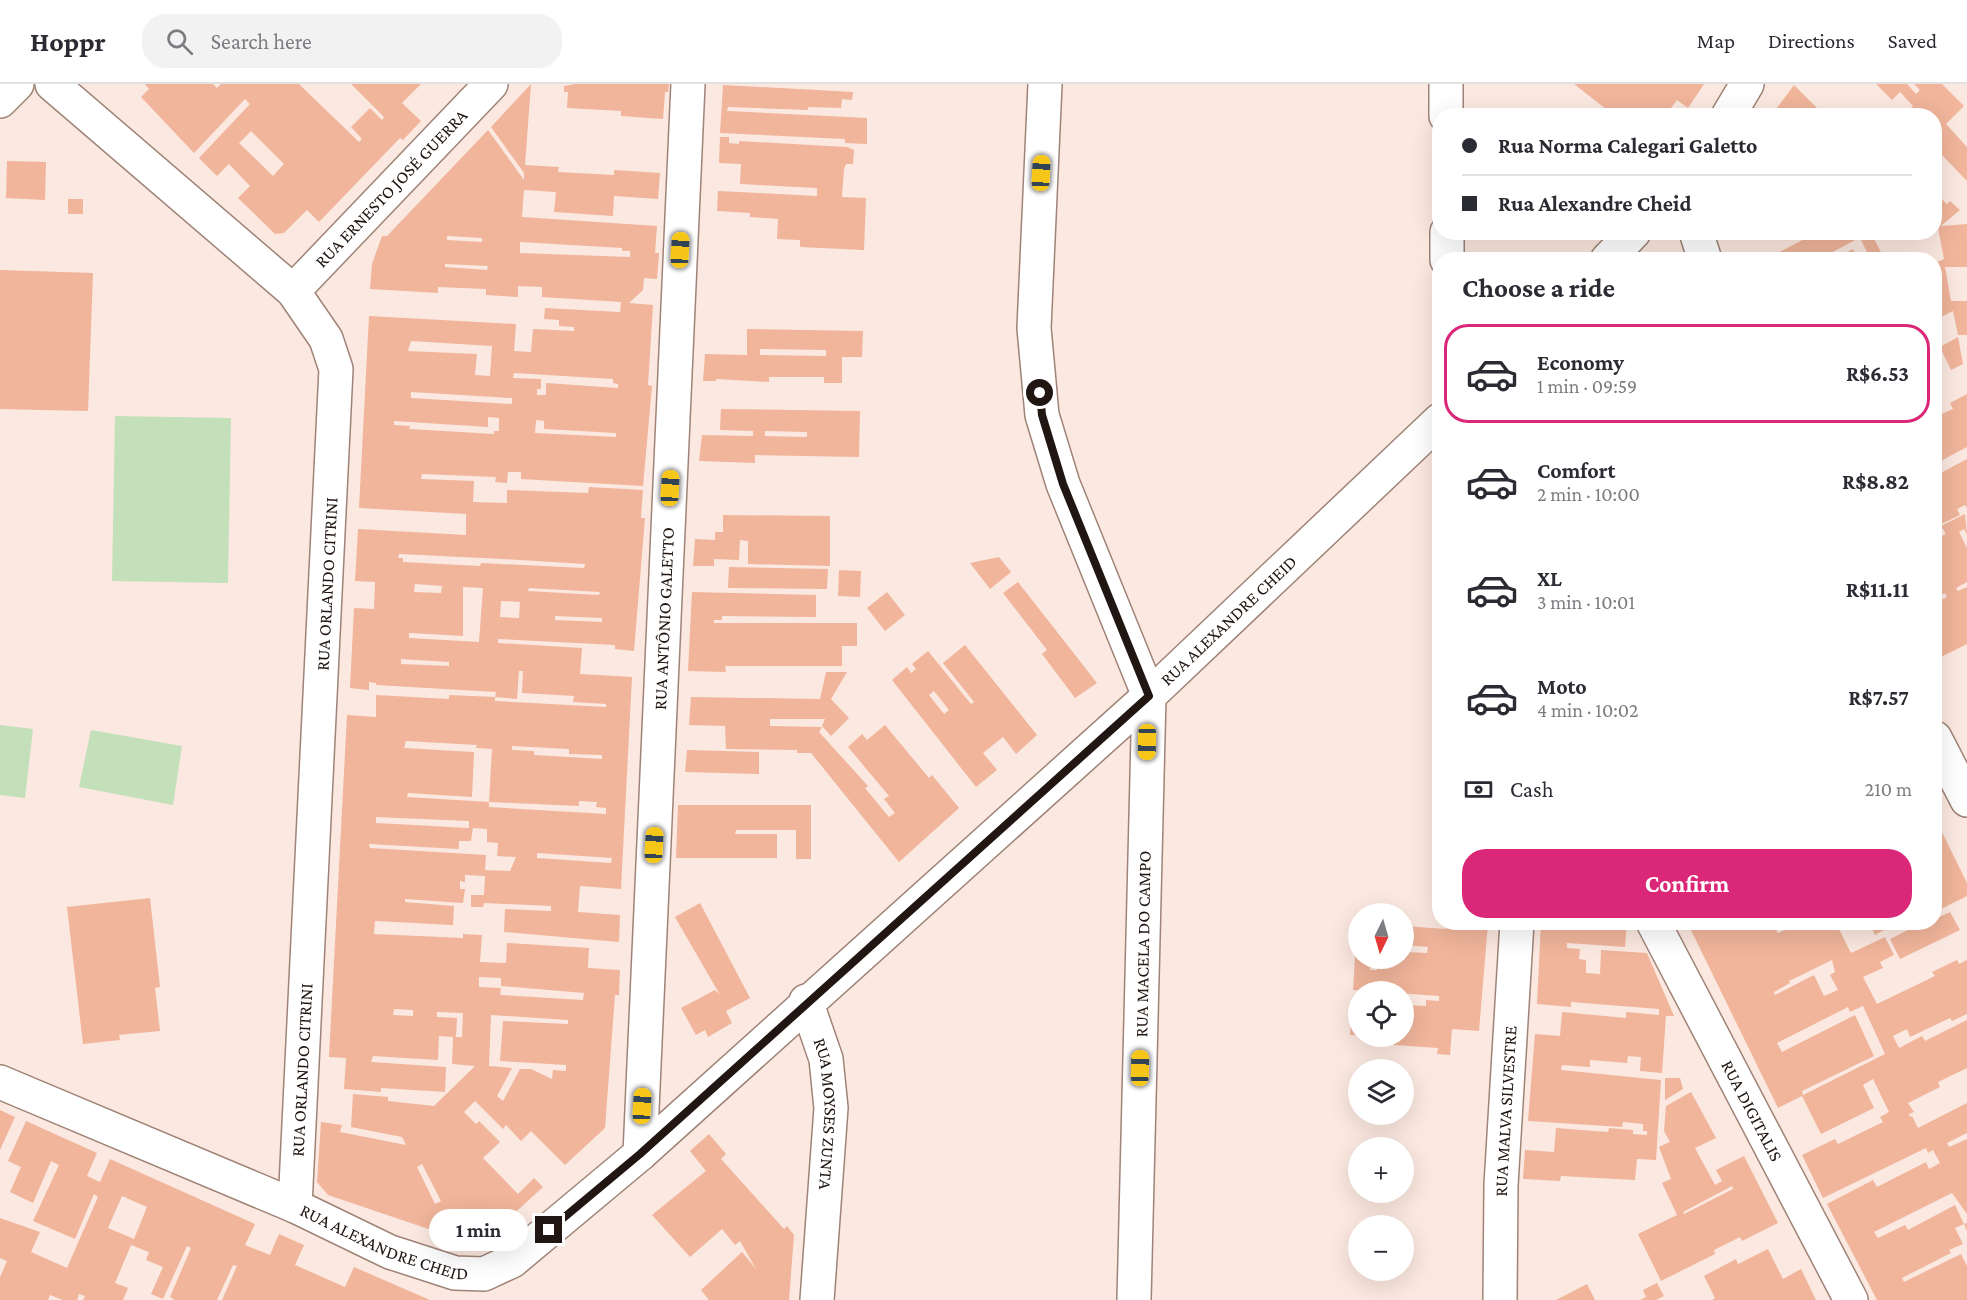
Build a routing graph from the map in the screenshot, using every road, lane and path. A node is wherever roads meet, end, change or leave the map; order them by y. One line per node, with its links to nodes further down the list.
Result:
1 (17, 84): 8 (street)
2 (52, 84): 13 (street, RUA ORLANDO CITRINI)
3 (490, 84): 13 (street, RUA ERNESTO JOSÉ GUERRA)
4 (688, 84): 22 (street, RUA ANTÔNIO GALETTO)
5 (1045, 84): 15 (street)
6 (1446, 84): 9 (street)
7 (1747, 84): 10 (street)
8 (0, 101)
9 (1446, 108)
10 (1733, 108)
11 (1626, 240): 12 (street)
12 (1615, 252)
13 (293, 291): 23 (street, RUA ORLANDO CITRINI)
14 (1432, 428): 15 (street, RUA ALEXANDRE CHEID)
15 (1149, 696): 20 (street, RUA ALEXANDRE CHEID); 25 (street, RUA MACELA DO CAMPO)
16 (1942, 752): 17 (street)
17 (1967, 800)
18 (1517, 930): 26 (street, RUA MALVA SILVESTRE)
19 (1657, 930): 27 (street, RUA DIGITALIS)
20 (806, 1001): 22 (street, RUA ALEXANDRE CHEID); 24 (street, RUA MOYSES ZUNTA)
21 (0, 1082): 23 (street, RUA ALEXANDRE CHEID)
22 (640, 1154): 23 (street, RUA ALEXANDRE CHEID)
23 (295, 1206)
24 (818, 1300)
25 (1134, 1300)
26 (1500, 1300)
27 (1851, 1300)

